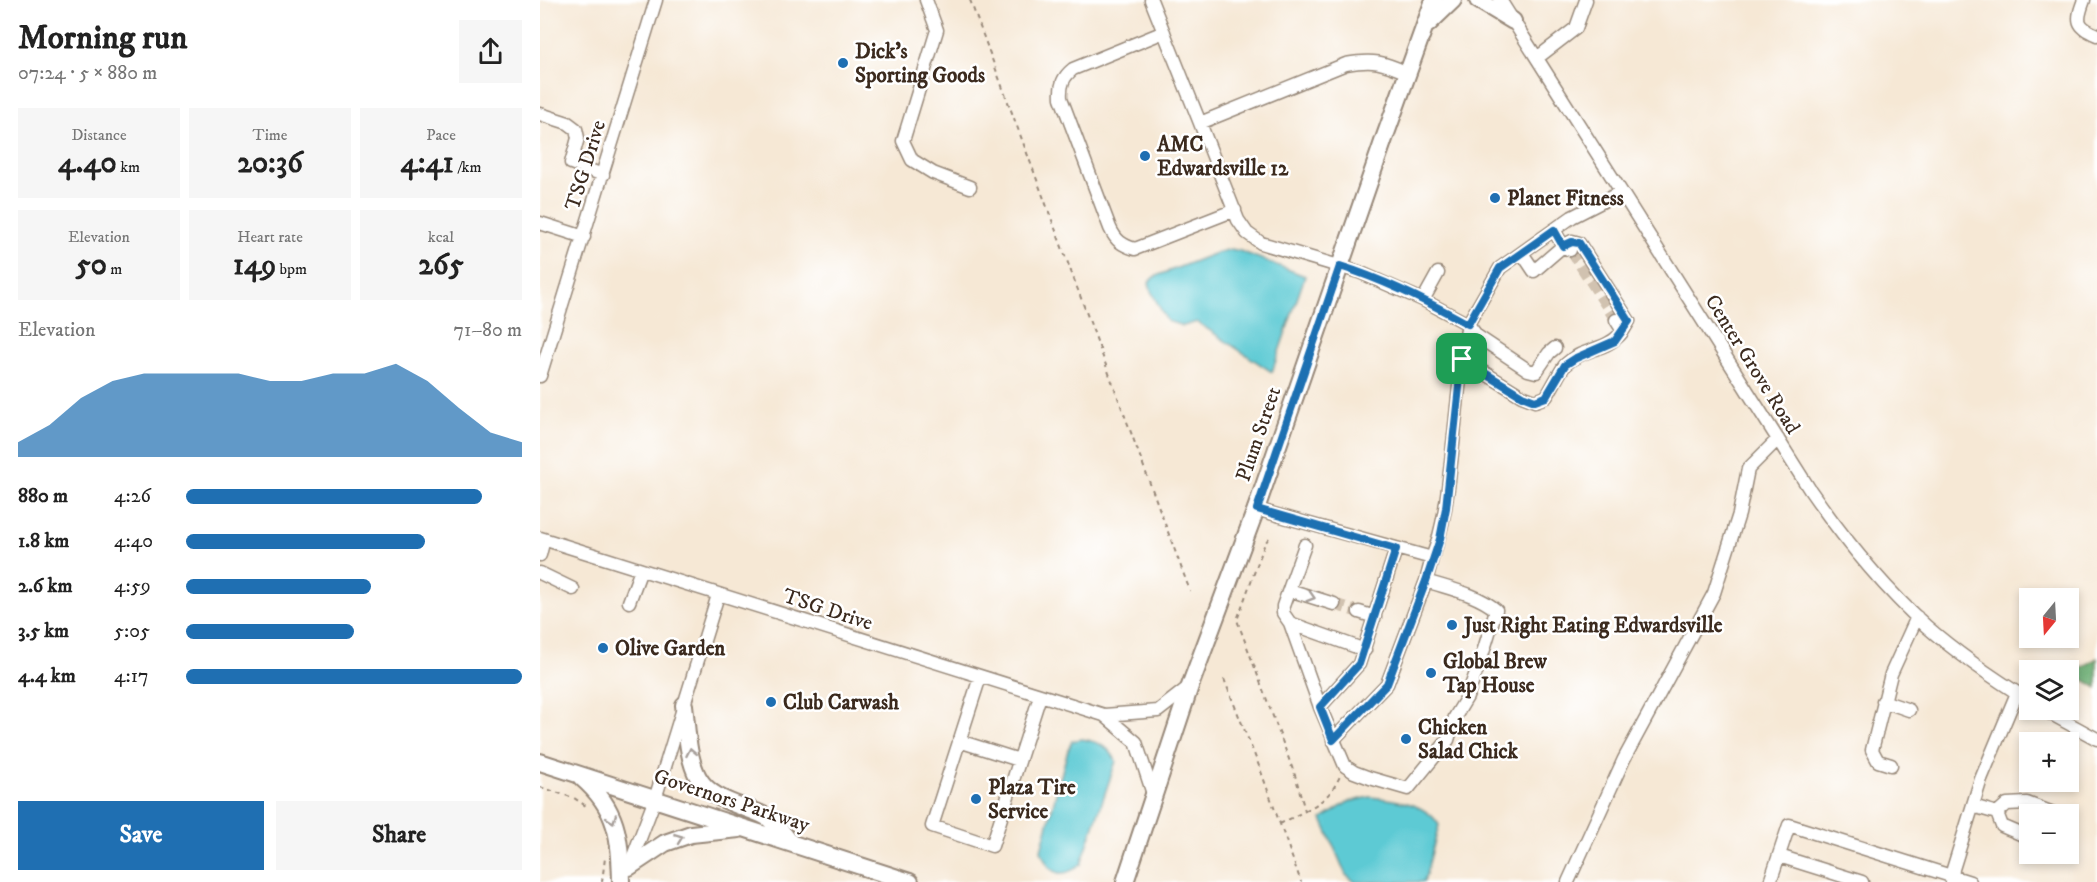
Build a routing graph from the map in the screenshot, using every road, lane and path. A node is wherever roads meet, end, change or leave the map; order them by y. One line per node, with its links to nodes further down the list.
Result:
1 (656, 0): 17 (street, TSG Drive)
2 (926, 0): 18 (street)
3 (970, 0): 48 (path)
4 (1151, 0): 11 (street)
5 (1453, 0): 10 (main road)
6 (1478, 0): 9 (main road)
7 (1586, 0): 13 (street)
8 (2084, 0): 12 (street)
9 (1505, 7): 13 (street, Center Grove Road)
10 (1428, 11): 14 (main road, Plum Street)
11 (1164, 32): 16 (street); 20 (street)
12 (2097, 35)
13 (1537, 58): 19 (street, Center Grove Road)
14 (1408, 73): 16 (street); 26 (main road, Plum Street)
15 (540, 114): 17 (street)
16 (1200, 123): 20 (street)
17 (603, 175): 23 (street, TSG Drive)
18 (970, 187)
19 (1621, 192): 22 (street); 35 (street, Center Grove Road)
20 (1235, 210): 26 (street)
21 (543, 222): 23 (street)
22 (1554, 230): 24 (street); 25 (street)
23 (584, 237): 34 (street, TSG Drive)
24 (1567, 248): 25 (street); 31 (street)
25 (1522, 253): 30 (street)
26 (1340, 266): 28 (street); 36 (main road, Plum Street)
27 (1438, 273): 28 (street)
28 (1424, 300): 30 (street)
29 (1616, 320): 31 (street)
30 (1468, 324): 32 (street); 33 (street)
31 (1623, 331): 33 (street)
32 (1555, 348)
33 (1462, 359): 42 (street)
34 (540, 375)
35 (1778, 439): 54 (street, Center Grove Road); 96 (street)
36 (1257, 509): 40 (street); 59 (main road, Plum Street)
37 (1269, 538): 82 (path)
38 (542, 539): 41 (street); 43 (street, TSG Drive)
39 (1305, 545): 47 (street)
40 (1396, 549): 42 (street); 53 (street)
41 (540, 555)
42 (1432, 558): 45 (street)
43 (641, 570): 49 (street, TSG Drive); 50 (street)
44 (540, 573): 46 (street)
45 (1426, 581): 69 (street); 74 (street)
46 (573, 589)
47 (1289, 590): 51 (street, one-way to 51); 55 (street)
48 (1190, 591)
49 (718, 595): 57 (street, TSG Drive); 63 (street)
50 (629, 602)
51 (1334, 604)
52 (1359, 612): 53 (street)
53 (1375, 617): 56 (street)
54 (1917, 617): 60 (street, Center Grove Road); 62 (street)
55 (1290, 623): 56 (street); 64 (street)
56 (1365, 650): 64 (street)
57 (980, 677): 61 (street, TSG Drive); 70 (street)
58 (1224, 679): 84 (path)
59 (1190, 686): 66 (street, TSG Drive); 77 (main road, Plum Street)
60 (2017, 693): 80 (street)
61 (1040, 696): 66 (street, TSG Drive); 71 (street)
62 (1883, 701): 65 (street); 73 (street)
63 (684, 705): 78 (street); 87 (main road, one-way to 63)
64 (1320, 707): 69 (street)
65 (1909, 710)
66 (1104, 715): 77 (street, TSG Drive)
67 (2062, 720): 68 (street)
68 (2097, 739)
69 (1333, 740): 74 (street)
70 (959, 741): 71 (street); 71 (street)
71 (1019, 760)
72 (540, 762): 75 (main road, Governors Parkway)
73 (1892, 765)
74 (1345, 766): 82 (path)
75 (577, 774): 78 (main road, Governors Parkway); 90 (main road, one-way to 90)
76 (540, 787): 81 (path)
77 (1153, 794): 94 (main road, Plum Street)
78 (655, 799): 85 (main road, Governors Parkway); 90 (street)
79 (2030, 804): 83 (street)
80 (1973, 806): 83 (street); 91 (street)
81 (590, 809)
82 (1305, 811): 84 (path)
83 (1997, 813): 86 (street)
84 (1280, 824): 95 (path)
85 (746, 828): 87 (main road, Governors Parkway); 90 (main road, one-way to 85)
86 (2019, 833)
87 (791, 843): 93 (main road, Governors Parkway)
88 (1779, 855): 91 (street); 97 (street); 98 (street)
89 (605, 856): 92 (path)
90 (624, 877)
91 (1952, 879): 99 (street)
92 (602, 882)
93 (910, 882)
94 (1125, 882)
95 (1301, 882)
96 (1568, 882)
97 (1770, 882)
98 (1862, 882)
99 (1970, 882)

